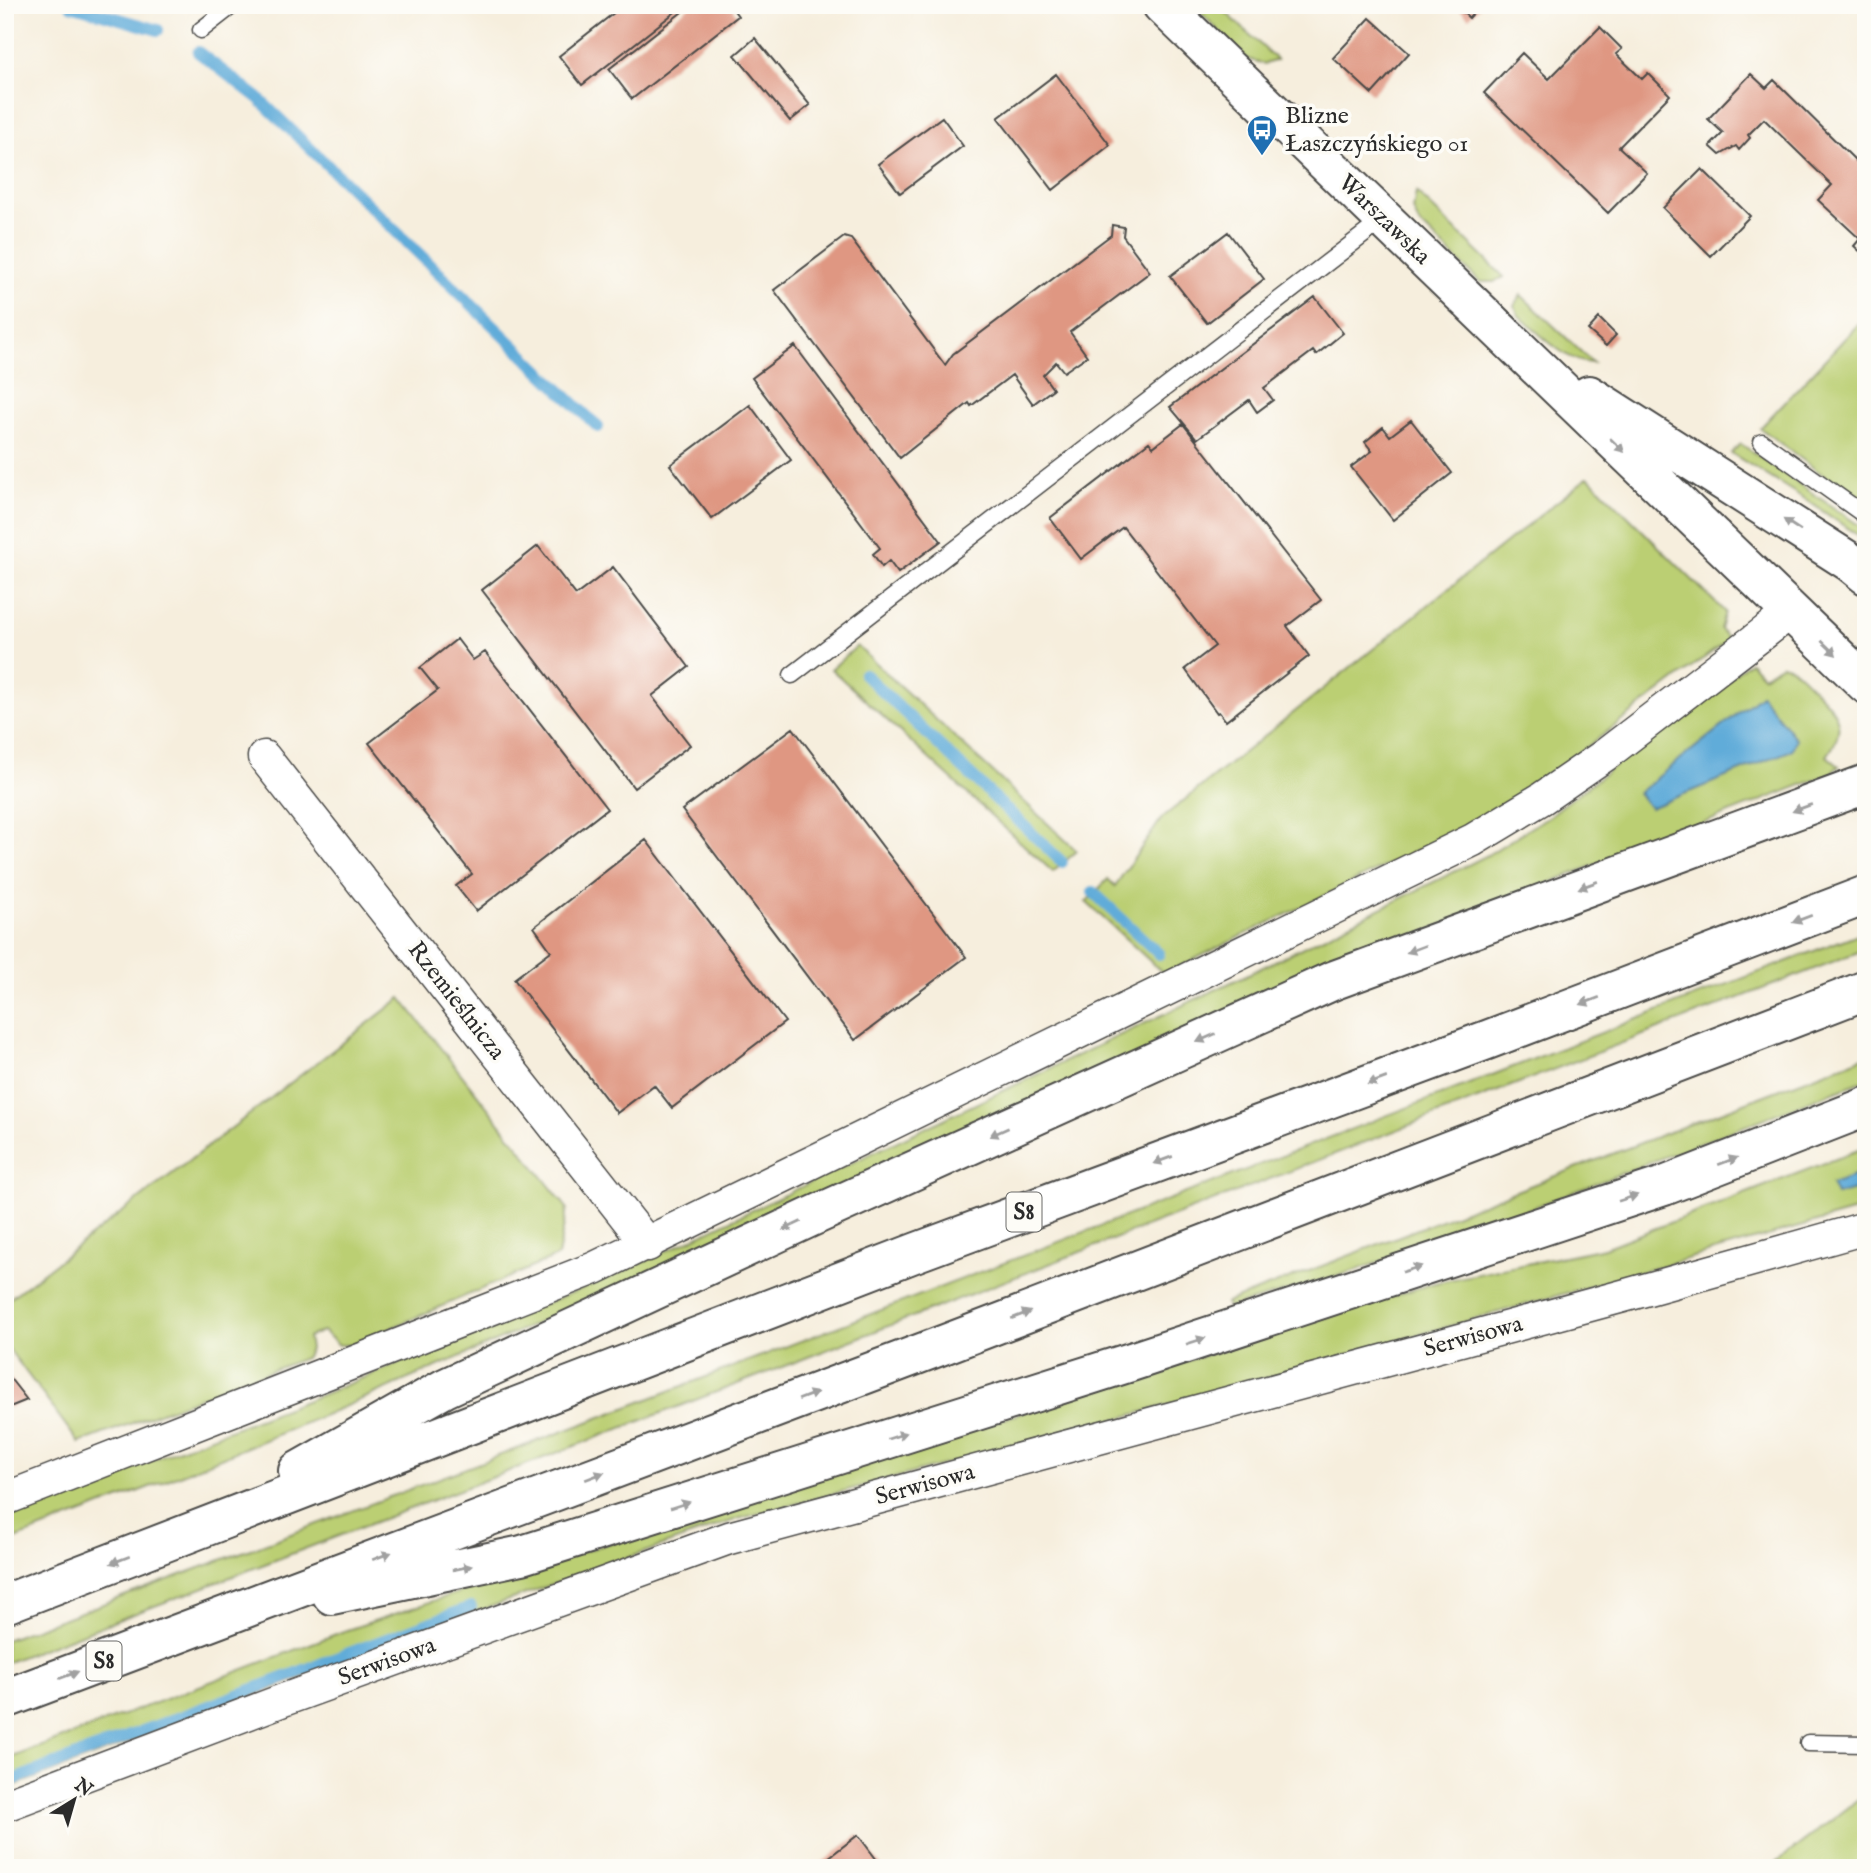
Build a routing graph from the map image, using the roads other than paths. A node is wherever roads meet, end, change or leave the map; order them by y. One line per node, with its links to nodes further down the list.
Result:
1 (233, 5): 3 (lane)
2 (1162, 5): 4 (main road, Warszawska)
3 (201, 30)
4 (1384, 219): 5 (main road, Warszawska); 10 (lane)
5 (1514, 347): 8 (main road, Warszawska, one-way to 5); 9 (main road, Warszawska, one-way to 9)
6 (1762, 442): 7 (lane)
7 (1866, 516)
8 (1866, 575)
9 (1791, 612): 11 (main road, Warszawska, one-way to 11); 18 (street)
10 (792, 675)
11 (1866, 684)
12 (264, 757): 18 (street, Rzemieślnicza)
13 (1866, 784): 20 (main road, one-way to 20)
14 (1866, 895): 20 (main road, S8, one-way to 20)
15 (1866, 990): 22 (main road, S8, one-way to 15)
16 (1866, 1107): 22 (main road, one-way to 16)
17 (1866, 1227): 26 (street, Serwisowa)
18 (648, 1245): 19 (street)
19 (5, 1499)
20 (184, 1536): 21 (main road, S8, one-way to 21)
21 (5, 1604)
22 (204, 1623): 23 (main road, S8, one-way to 22)
23 (5, 1699)
24 (1808, 1743): 25 (lane)
25 (1866, 1744)
26 (5, 1805)

